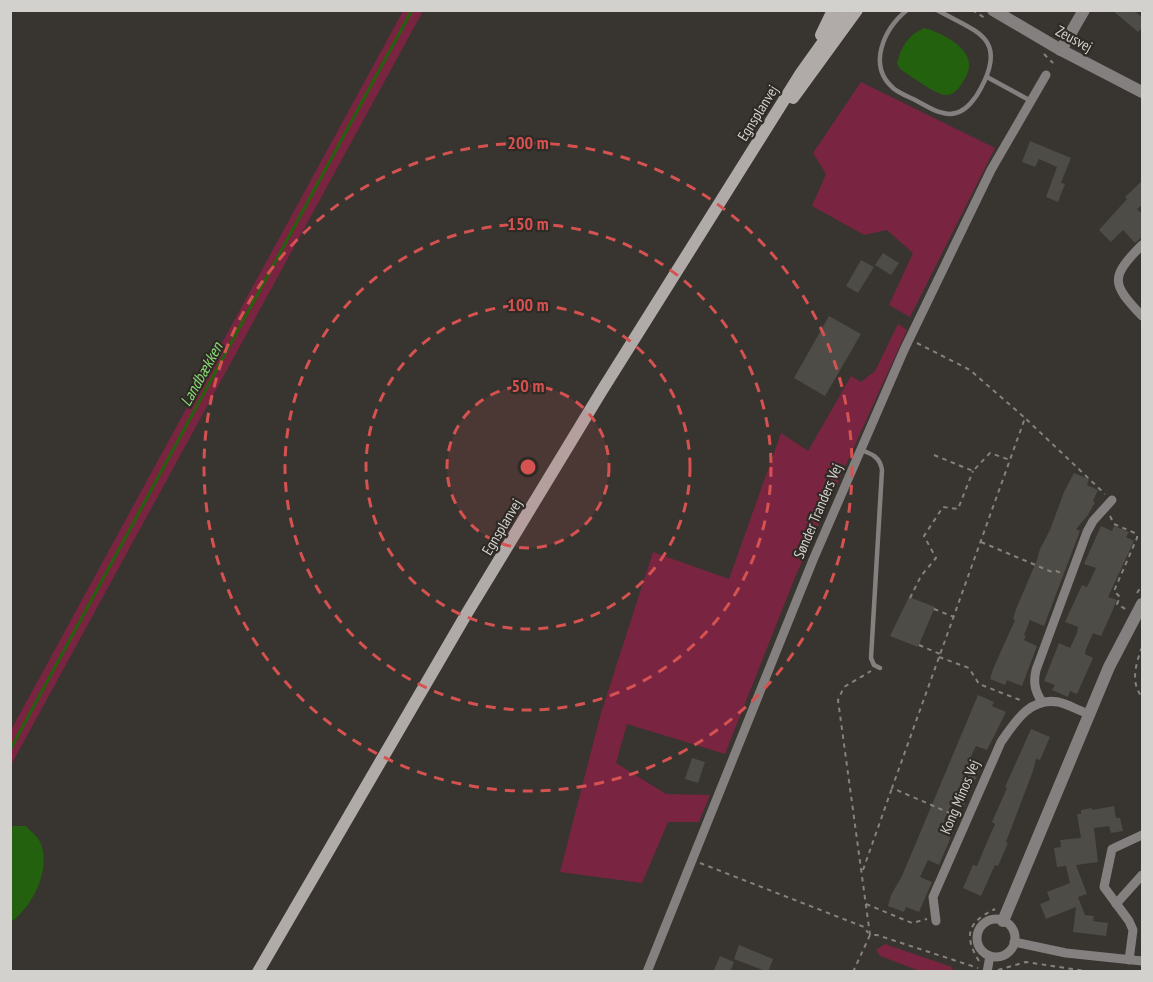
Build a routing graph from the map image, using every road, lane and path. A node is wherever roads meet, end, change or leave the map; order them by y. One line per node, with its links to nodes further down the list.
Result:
1 (833, 10): 9 (main road, Egnsplanvej)
2 (846, 10): 9 (main road, Egnsplanvej)
3 (857, 10): 14 (main road)
4 (907, 10): 11 (lane)
5 (937, 10): 11 (lane)
6 (993, 10): 8 (street, Zeusvej)
7 (1084, 10): 8 (street)
8 (1061, 50): 12 (street, Zeusvej)
9 (801, 73): 14 (main road, Egnsplanvej)
10 (1046, 75): 13 (street, Sønder Tranders Vej)
11 (987, 77): 13 (lane)
12 (1143, 92)
13 (1031, 101): 17 (street, Sønder Tranders Vej)
14 (755, 146): 56 (main road, Egnsplanvej)
15 (1143, 245): 16 (street)
16 (1143, 316)
17 (909, 339): 18 (path); 19 (street, Sønder Tranders Vej)
18 (1025, 418): 21 (path); 23 (path)
19 (861, 450): 35 (lane); 43 (street, Sønder Tranders Vej)
20 (934, 455): 22 (path)
21 (1010, 460): 22 (path); 25 (path)
22 (973, 471): 27 (path)
23 (1112, 500): 26 (street)
24 (1109, 514): 30 (path)
25 (981, 542): 26 (path); 31 (path)
26 (1070, 577): 37 (street)
27 (910, 598)
28 (1143, 604): 39 (street)
29 (934, 609): 31 (path)
30 (1128, 610)
31 (954, 616): 34 (path)
32 (919, 645): 34 (path)
33 (1143, 647): 36 (path)
34 (940, 655): 38 (path); 40 (path)
35 (878, 667): 44 (path)
36 (1143, 697)
37 (1042, 702): 38 (street, Kong Minos Vej); 39 (street)
38 (1028, 709): 41 (street, Kong Minos Vej)
39 (1089, 714): 49 (street)
40 (892, 788): 41 (path); 44 (path)
41 (967, 820): 48 (street, Kong Minos Vej)
42 (1143, 835): 47 (street)
43 (692, 860): 50 (path); 57 (street, Sønder Tranders Vej)
44 (862, 873): 46 (path)
45 (1143, 875): 47 (street)
46 (866, 904): 48 (path); 50 (path)
47 (1116, 904): 53 (street)
48 (936, 919)
49 (1003, 921): 51 (street); 52 (street)
50 (870, 935): 55 (path); 58 (path)
51 (1014, 942): 52 (street); 53 (street)
52 (990, 956): 55 (street)
53 (1129, 960): 54 (street)
54 (1143, 961)
55 (987, 970): 59 (path)
56 (258, 972)
57 (647, 972)
58 (853, 972)
59 (1092, 972)

